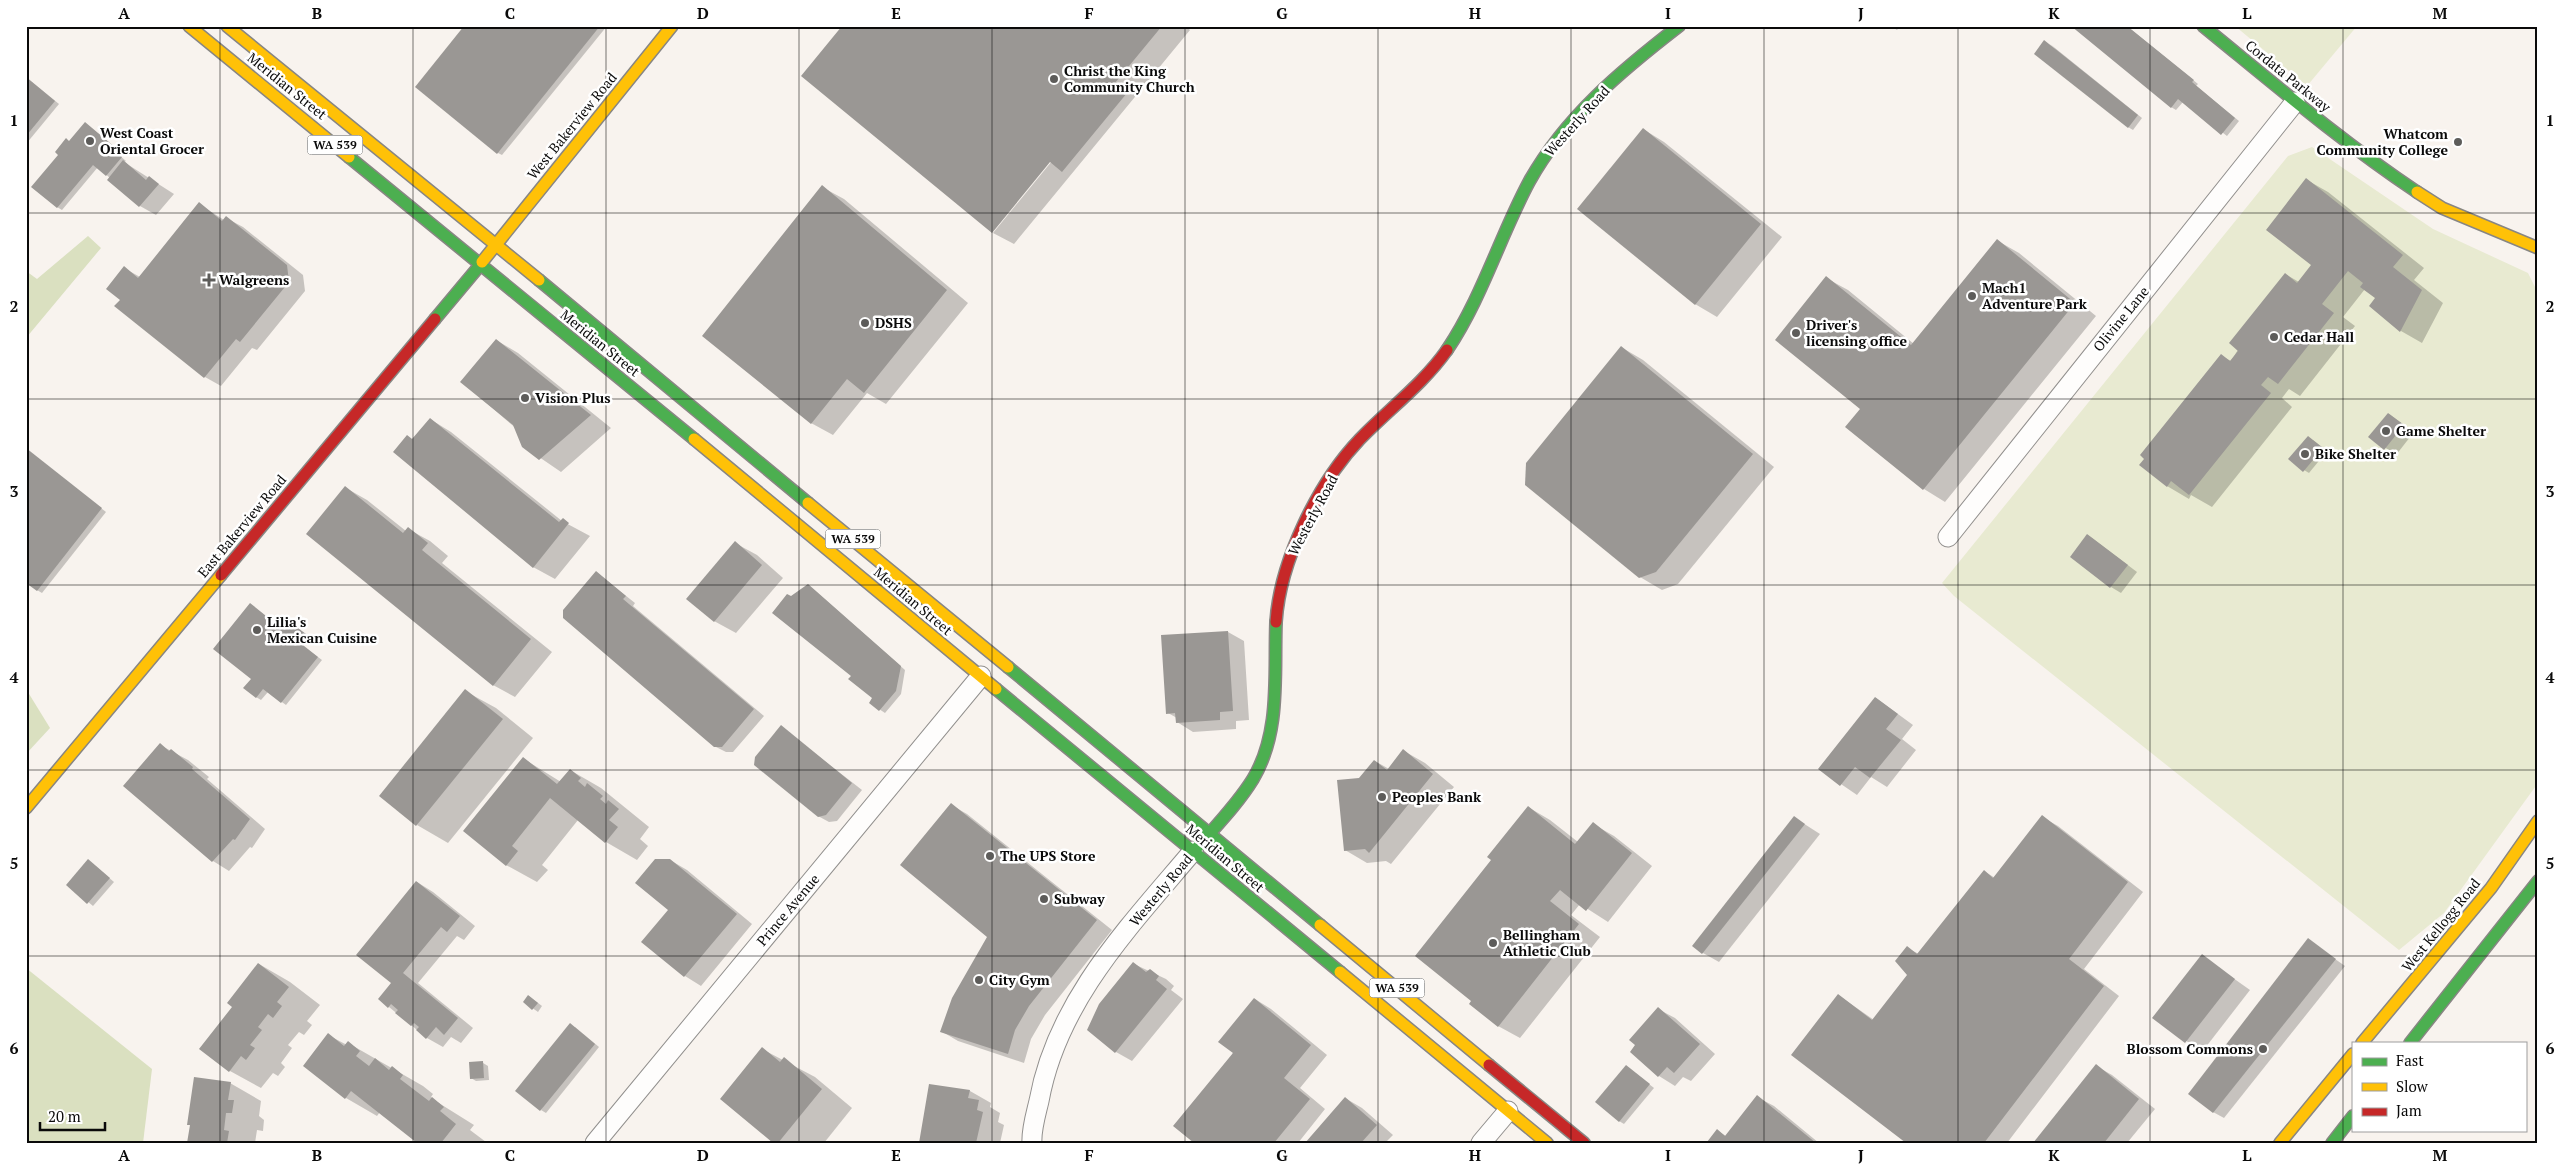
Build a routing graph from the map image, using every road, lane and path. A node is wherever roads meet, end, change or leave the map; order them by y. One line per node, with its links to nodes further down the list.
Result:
1 (189, 26): 9 (main road, Meridian Street / WA 539)
2 (227, 26): 7 (main road, Meridian Street / WA 539)
3 (672, 26): 7 (main road, West Bakerview Road)
4 (1679, 26): 15 (main road, Westerly Road)
5 (2203, 26): 6 (main road, Cordata Parkway)
6 (2295, 102): 8 (main road, Cordata Parkway); 10 (street, Olivine Lane)
7 (496, 245): 9 (main road, West Bakerview Road); 12 (main road, Meridian Street / WA 539)
8 (2538, 248)
9 (481, 264): 11 (main road, Meridian Street / WA 539); 13 (main road, East Bakerview Road)
10 (1948, 537)
11 (981, 676): 12 (main road); 16 (main road, Meridian Street / WA 539); 25 (street, Prince Avenue)
12 (1073, 721): 15 (main road, Meridian Street / WA 539)
13 (26, 808)
14 (2538, 821): 19 (main road, West Kellogg Road)
15 (1209, 833): 16 (main road, Westerly Road); 22 (main road, Meridian Street / WA 539)
16 (1193, 851): 18 (main road, Meridian Street / WA 539); 26 (street, Westerly Road)
17 (2538, 881): 20 (main road)
18 (1364, 992): 22 (main road); 23 (main road, Meridian Street / WA 539)
19 (2363, 1042)
20 (2411, 1042)
21 (2352, 1055): 30 (main road)
22 (1528, 1096): 29 (main road, Meridian Street / WA 539)
23 (1508, 1111): 27 (street); 28 (main road, Meridian Street / WA 539)
24 (2352, 1117): 31 (main road)
25 (595, 1143)
26 (1032, 1143)
27 (1481, 1143)
28 (1547, 1143)
29 (1584, 1143)
30 (2280, 1143)
31 (2332, 1143)

